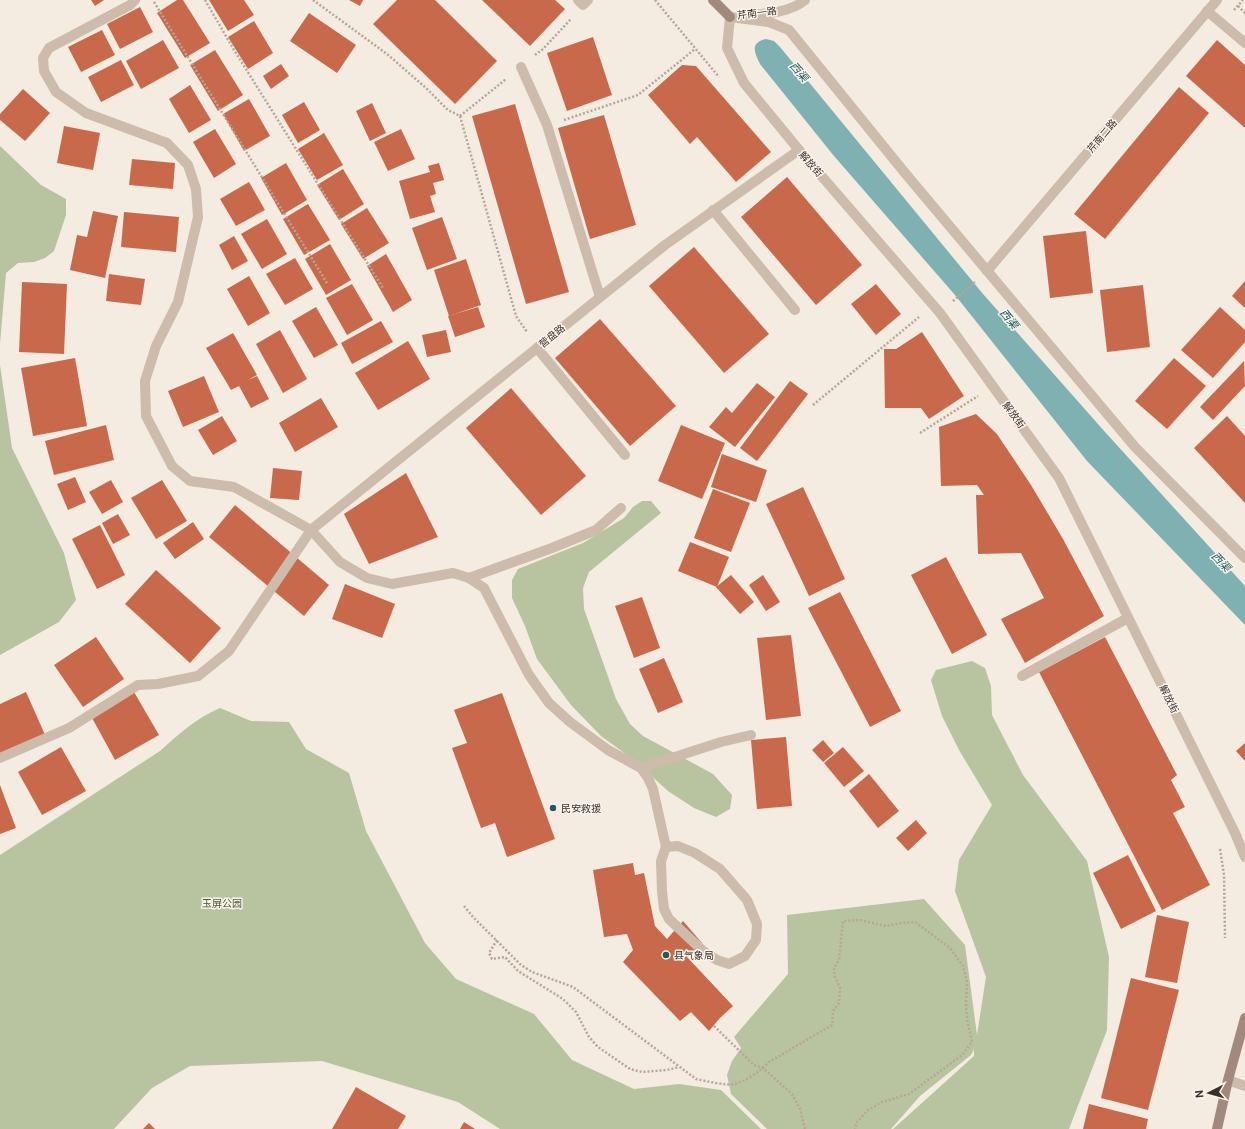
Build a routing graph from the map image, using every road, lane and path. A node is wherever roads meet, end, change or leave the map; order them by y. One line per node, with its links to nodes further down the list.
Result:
1 (135, 0): 34 (street)
2 (152, 0): 23 (path)
3 (205, 0): 24 (path)
4 (313, 0): 28 (path)
5 (578, 0): 6 (street)
6 (588, 0)
7 (655, 0): 16 (path)
8 (713, 0): 14 (main road)
9 (804, 0): 14 (street, 芹南一路)
10 (1216, 0): 12 (street, 芹南二路)
11 (1238, 6): 13 (path)
12 (1207, 11): 15 (street); 22 (street, 芹南二路)
13 (1245, 13)
14 (730, 17): 20 (street, 解放街); 22 (street)
15 (1245, 43)
16 (696, 49): 18 (path); 19 (path)
17 (521, 67): 19 (street)
18 (721, 79)
19 (547, 125): 25 (street)
20 (799, 150): 21 (street, 营盘路); 26 (street, 解放街)
21 (713, 210): 25 (street, 营盘路); 27 (street)
22 (987, 272): 26 (path); 35 (street)
23 (327, 282)
24 (383, 288)
25 (600, 297): 28 (street, 营盘路)
26 (937, 309): 30 (path); 37 (street, 解放街)
27 (795, 310)
28 (536, 348): 32 (street); 34 (street, 营盘路)
29 (978, 395): 31 (path)
30 (813, 405)
31 (920, 433)
32 (625, 455)
33 (622, 508): 36 (street)
34 (311, 530): 36 (street); 40 (street, 营盘路)
35 (1245, 558)
36 (469, 578): 41 (street)
37 (1128, 618): 38 (street); 44 (street, 解放街)
38 (1022, 676)
39 (751, 734): 41 (street)
40 (0, 758)
41 (641, 768): 43 (street)
42 (1220, 846): 46 (path)
43 (666, 847): 43 (street)
44 (1245, 857)
45 (464, 906): 47 (path)
46 (1224, 938)
47 (497, 940): 50 (path); 50 (path)
48 (1245, 1018): 52 (main road)
49 (714, 1026): 51 (path)
50 (679, 1067): 51 (path)
51 (763, 1068): 54 (path); 55 (path)
52 (1228, 1080): 53 (street); 56 (main road)
53 (1245, 1086)
54 (805, 1129)
55 (855, 1129)
56 (1217, 1129)

